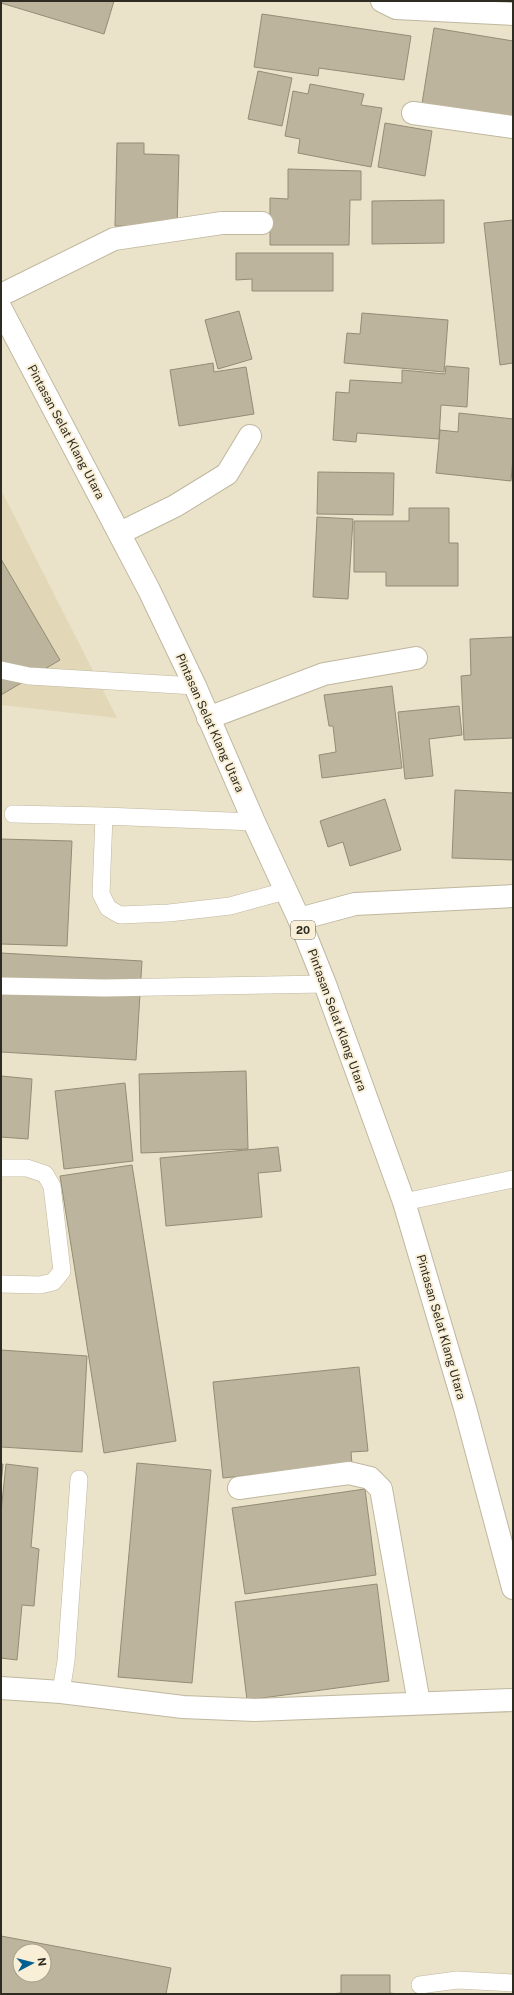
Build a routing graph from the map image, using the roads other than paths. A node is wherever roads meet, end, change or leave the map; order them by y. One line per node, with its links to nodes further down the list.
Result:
1 (382, 1): 2 (main road)
2 (513, 14)
3 (413, 113): 4 (main road)
4 (513, 128)
5 (262, 223): 6 (main road)
6 (1, 295)
7 (1, 309): 9 (main road, Pintasan Selat Klang Utara / 20)
8 (250, 436): 9 (main road)
9 (120, 533): 12 (main road, Pintasan Selat Klang Utara / 20)
10 (416, 658): 13 (main road)
11 (1, 670): 12 (lane)
12 (195, 686): 13 (main road, Pintasan Selat Klang Utara / 20)
13 (208, 718): 16 (main road, Pintasan Selat Klang Utara / 20)
14 (13, 814): 15 (lane)
15 (104, 816): 16 (lane); 17 (lane)
16 (254, 822): 17 (main road, Pintasan Selat Klang Utara / 20)
17 (285, 891): 19 (main road, Pintasan Selat Klang Utara / 20)
18 (513, 896): 19 (main road)
19 (299, 919): 20 (main road, Pintasan Selat Klang Utara / 20)
20 (325, 984): 21 (lane); 24 (main road, Pintasan Selat Klang Utara / 20)
21 (1, 986)
22 (1, 1168): 25 (lane)
23 (513, 1179): 24 (lane)
24 (404, 1202): 28 (main road, Pintasan Selat Klang Utara / 20)
25 (1, 1284)
26 (79, 1479): 30 (lane)
27 (239, 1488): 32 (main road)
28 (513, 1588)
29 (1, 1688): 30 (main road)
30 (61, 1692): 32 (main road)
31 (513, 1700): 32 (main road)
32 (419, 1703)
33 (513, 1983): 34 (lane)
34 (420, 1985)

